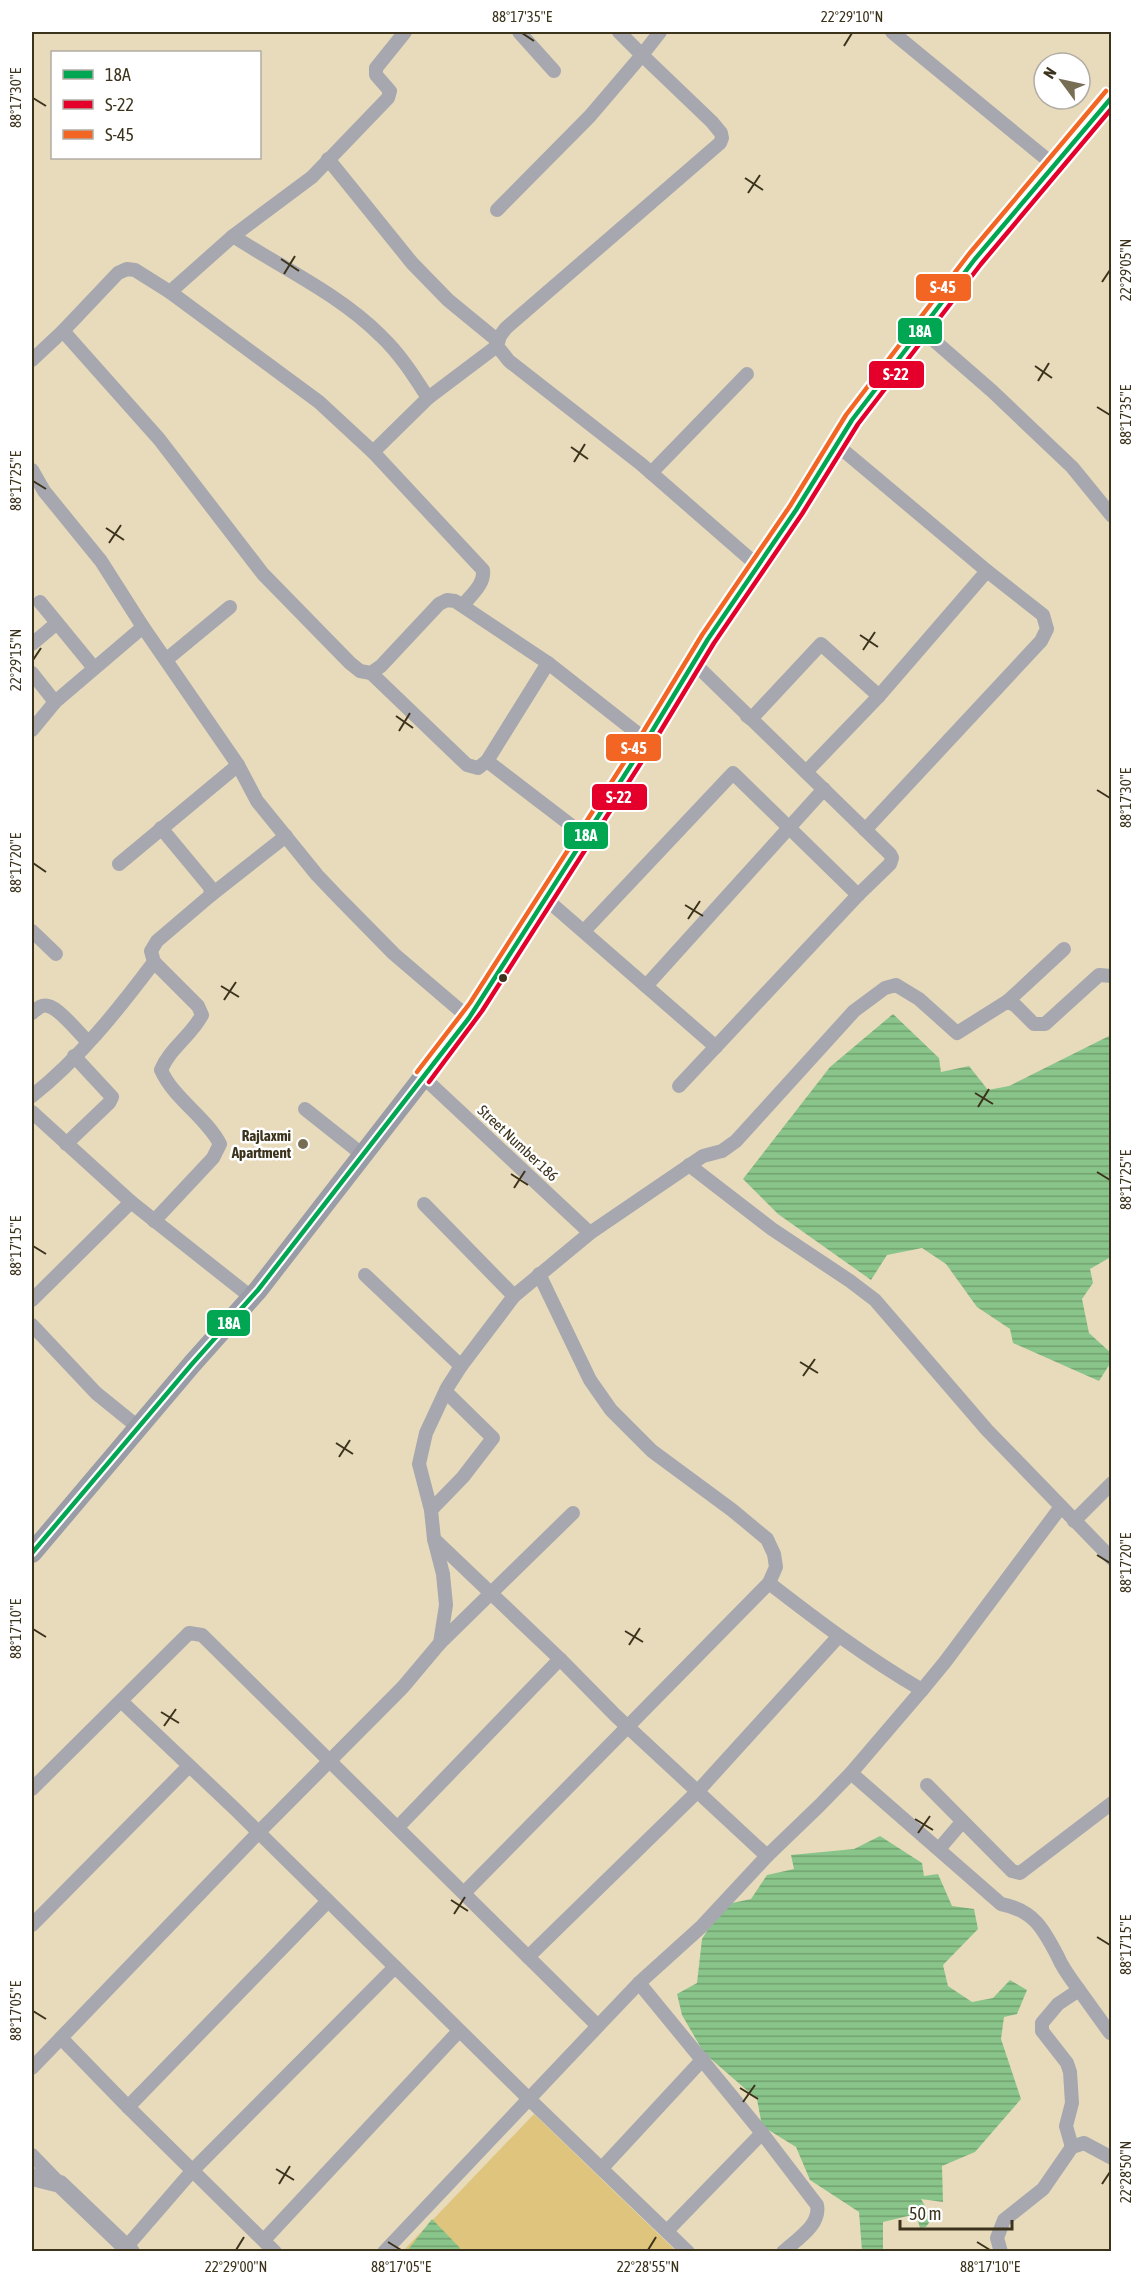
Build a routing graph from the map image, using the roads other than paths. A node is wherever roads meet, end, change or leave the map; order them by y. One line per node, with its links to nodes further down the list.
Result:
1 (405, 32): 9 (street)
2 (519, 32): 7 (street)
3 (618, 32): 6 (street)
4 (660, 32): 6 (street)
5 (892, 32): 10 (street)
6 (642, 55): 11 (street); 16 (street)
7 (555, 71)
8 (1112, 96): 10 (main road)
9 (328, 159): 12 (street); 16 (street)
10 (1055, 166): 14 (main road)
11 (496, 210)
12 (233, 236): 13 (street); 19 (street)
13 (170, 292): 15 (street); 21 (street)
14 (922, 330): 20 (main road); 24 (street)
15 (63, 331): 17 (street); 38 (street)
16 (497, 343): 19 (street); 22 (street)
17 (32, 360)
18 (747, 374): 22 (street)
19 (428, 398): 21 (street)
20 (837, 445): 25 (main road); 26 (street)
21 (373, 452): 28 (street)
22 (651, 473): 25 (street)
23 (32, 474): 31 (street)
24 (1112, 516)
25 (758, 566): 35 (main road)
26 (987, 571): 39 (street); 50 (street)
27 (40, 602): 30 (street)
28 (463, 605): 34 (street); 38 (street)
29 (230, 607): 33 (street)
30 (57, 623): 32 (street); 36 (street)
31 (143, 627): 33 (street); 36 (street)
32 (32, 644)
33 (167, 659): 45 (street)
34 (548, 663): 43 (street); 44 (street)
35 (694, 663): 41 (street); 43 (main road)
36 (94, 668): 40 (street)
37 (32, 673): 40 (street)
38 (371, 673): 44 (street)
39 (879, 696): 41 (street); 46 (street)
40 (56, 702): 42 (street)
41 (747, 716): 46 (street)
42 (32, 730)
43 (646, 740): 52 (main road)
44 (487, 761): 52 (street)
45 (238, 765): 49 (street); 51 (street)
46 (806, 772): 47 (street)
47 (824, 789): 48 (street); 50 (street)
48 (789, 826): 55 (street); 58 (street); 63 (street)
49 (161, 828): 53 (street); 54 (street)
50 (865, 830): 55 (street)
51 (286, 836): 54 (street); 66 (street)
52 (585, 836): 56 (main road)
53 (119, 864)
54 (211, 895): 61 (street)
55 (858, 895): 68 (street)
56 (546, 899): 58 (street); 66 (main road)
57 (32, 930): 60 (street)
58 (584, 932): 63 (street)
59 (1064, 949): 64 (street)
60 (56, 954)
61 (154, 962): 67 (street); 80 (street)
62 (1112, 976): 64 (street)
63 (646, 986): 68 (street)
64 (1008, 1001): 77 (street)
65 (32, 1013): 67 (street)
66 (469, 1018): 70 (main road)
67 (88, 1042): 69 (street)
68 (716, 1047): 71 (street)
69 (74, 1056): 72 (street); 75 (street)
70 (423, 1077): 76 (main road); 81 (street, Street Number 186)
71 (679, 1086)
72 (32, 1096)
73 (305, 1109): 76 (street)
74 (32, 1112): 75 (street)
75 (66, 1144): 78 (street)
76 (363, 1155): 85 (main road)
77 (689, 1165): 81 (street); 92 (street)
78 (131, 1202): 80 (street); 86 (street)
79 (424, 1204): 84 (street)
80 (154, 1221): 85 (street)
81 (590, 1233): 82 (street)
82 (539, 1274): 84 (street); 99 (street)
83 (365, 1275): 88 (street)
84 (514, 1296): 88 (street)
85 (251, 1298): 90 (main road)
86 (32, 1300)
87 (32, 1325): 90 (street)
88 (461, 1365): 89 (street)
89 (446, 1392): 93 (street); 93 (street)
90 (138, 1427): 97 (main road)
91 (1112, 1483): 95 (street)
92 (1060, 1508): 95 (street); 104 (street)
93 (431, 1510): 96 (street)
94 (573, 1513): 100 (street)
95 (1074, 1521): 98 (street)
96 (434, 1539): 100 (street); 102 (street)
97 (32, 1553)
98 (1112, 1560)
99 (769, 1583): 101 (street); 106 (street)
100 (492, 1594): 102 (street); 103 (street)
101 (838, 1637): 104 (street); 112 (street)
102 (440, 1644): 107 (street)
103 (560, 1659): 106 (street); 115 (street)
104 (922, 1690): 109 (street)
105 (121, 1701): 107 (street); 108 (street); 111 (street)
106 (628, 1725): 112 (street); 119 (street)
107 (331, 1762): 115 (street); 116 (street)
108 (189, 1766): 116 (street); 121 (street)
109 (851, 1773): 117 (street); 118 (street)
110 (927, 1785): 114 (street)
111 (32, 1789)
112 (698, 1791): 118 (street); 122 (street)
113 (1112, 1803): 114 (street)
114 (962, 1822): 117 (street)
115 (398, 1827): 119 (street)
116 (259, 1832): 120 (street); 129 (street)
117 (939, 1850): 125 (street)
118 (767, 1856): 124 (street)
119 (464, 1893): 122 (street)
120 (328, 1901): 123 (street); 133 (street)
121 (32, 1925)
122 (528, 1957): 126 (street)
123 (394, 1968): 127 (street); 139 (street)
124 (639, 1983): 126 (street); 130 (street)
125 (1079, 1990): 128 (street); 135 (street)
126 (598, 2026): 132 (street)
127 (459, 2031): 132 (street); 143 (street)
128 (1110, 2033)
129 (61, 2038): 131 (street); 133 (street)
130 (703, 2060): 134 (street); 138 (street)
131 (32, 2068)
132 (528, 2098): 138 (street); 146 (street)
133 (128, 2107): 139 (street)
134 (762, 2133): 142 (street); 148 (street)
135 (1072, 2147): 137 (street); 149 (street)
136 (32, 2155): 141 (street)
137 (1112, 2158)
138 (602, 2168): 142 (street)
139 (193, 2170): 143 (street); 144 (street)
140 (32, 2177): 141 (street)
141 (60, 2184): 144 (street)
142 (667, 2231): 147 (street)
143 (264, 2240): 145 (street)
144 (126, 2250)
145 (275, 2252)
146 (384, 2252)
147 (688, 2252)
148 (783, 2252)
149 (1001, 2252)

